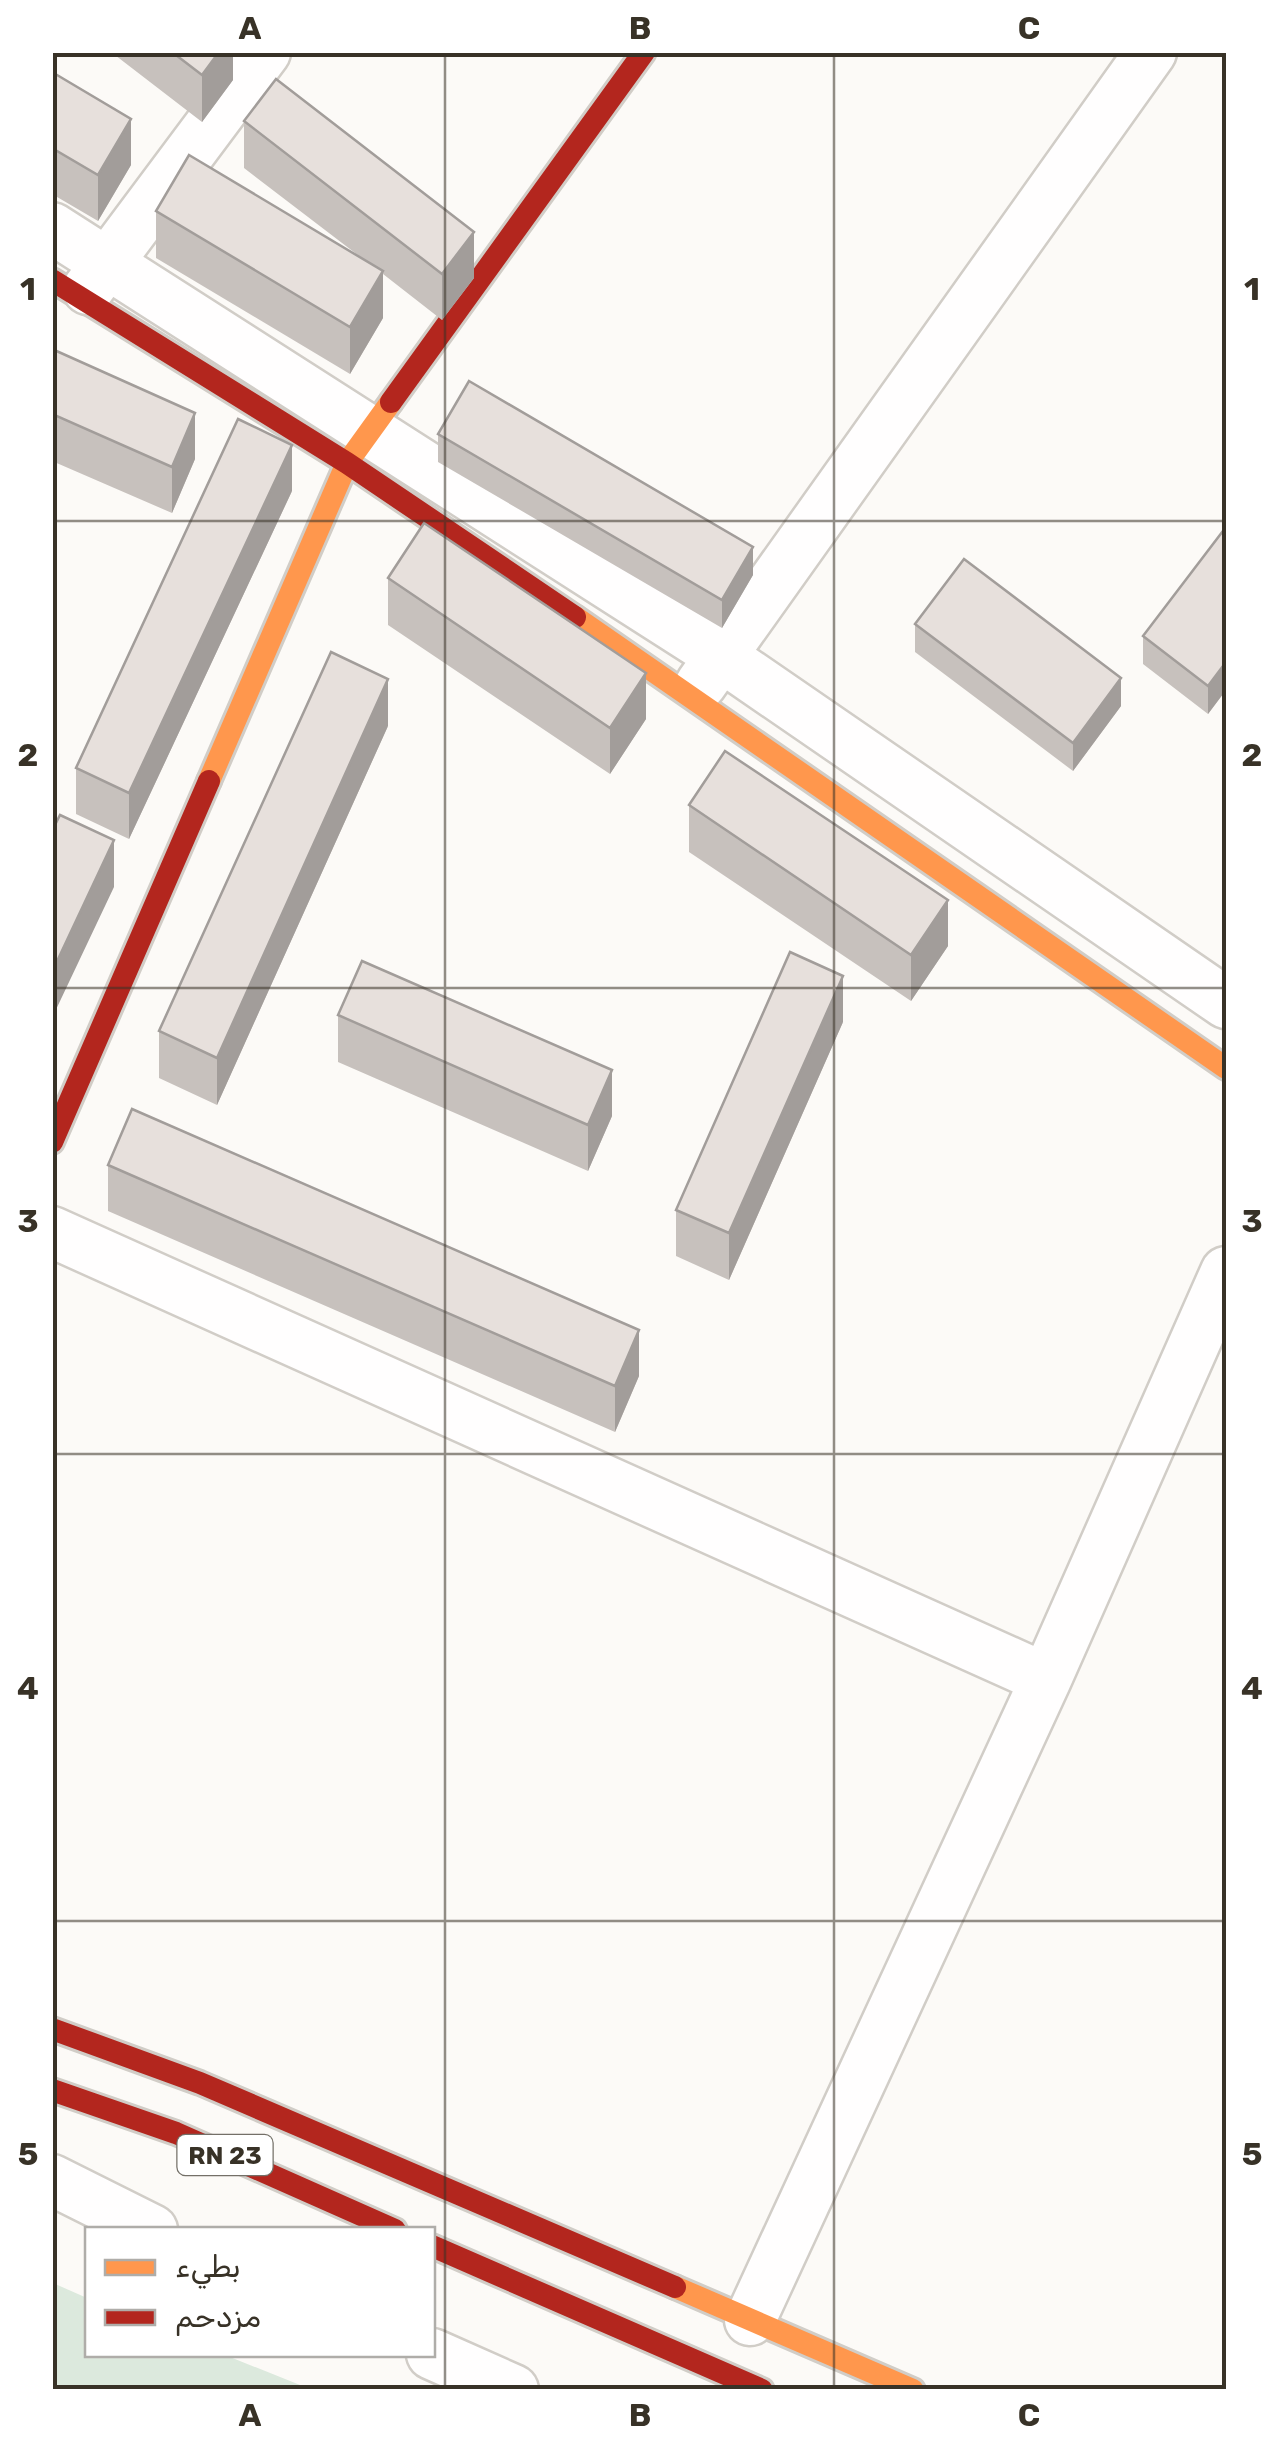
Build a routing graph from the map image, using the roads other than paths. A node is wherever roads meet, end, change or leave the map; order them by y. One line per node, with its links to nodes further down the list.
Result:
1 (265, 52): 5 (street)
2 (644, 52): 6 (street)
3 (1151, 52): 7 (street)
4 (52, 228): 5 (street)
5 (81, 280): 6 (street)
6 (359, 446): 7 (street); 10 (street)
7 (706, 676): 8 (street); 9 (street)
8 (1226, 1003)
9 (1226, 1068)
10 (52, 1142)
11 (52, 1232): 13 (street)
12 (1226, 1272): 13 (street)
13 (1046, 1679): 20 (street)
14 (52, 2029): 20 (street, RN 23)
15 (52, 2090): 18 (street, RN 23)
16 (52, 2180): 17 (street)
17 (146, 2227)
18 (388, 2227)
19 (435, 2247): 23 (street)
20 (750, 2320): 24 (street, RN 23)
21 (435, 2355): 22 (street)
22 (512, 2390)
23 (762, 2390)
24 (913, 2390)

